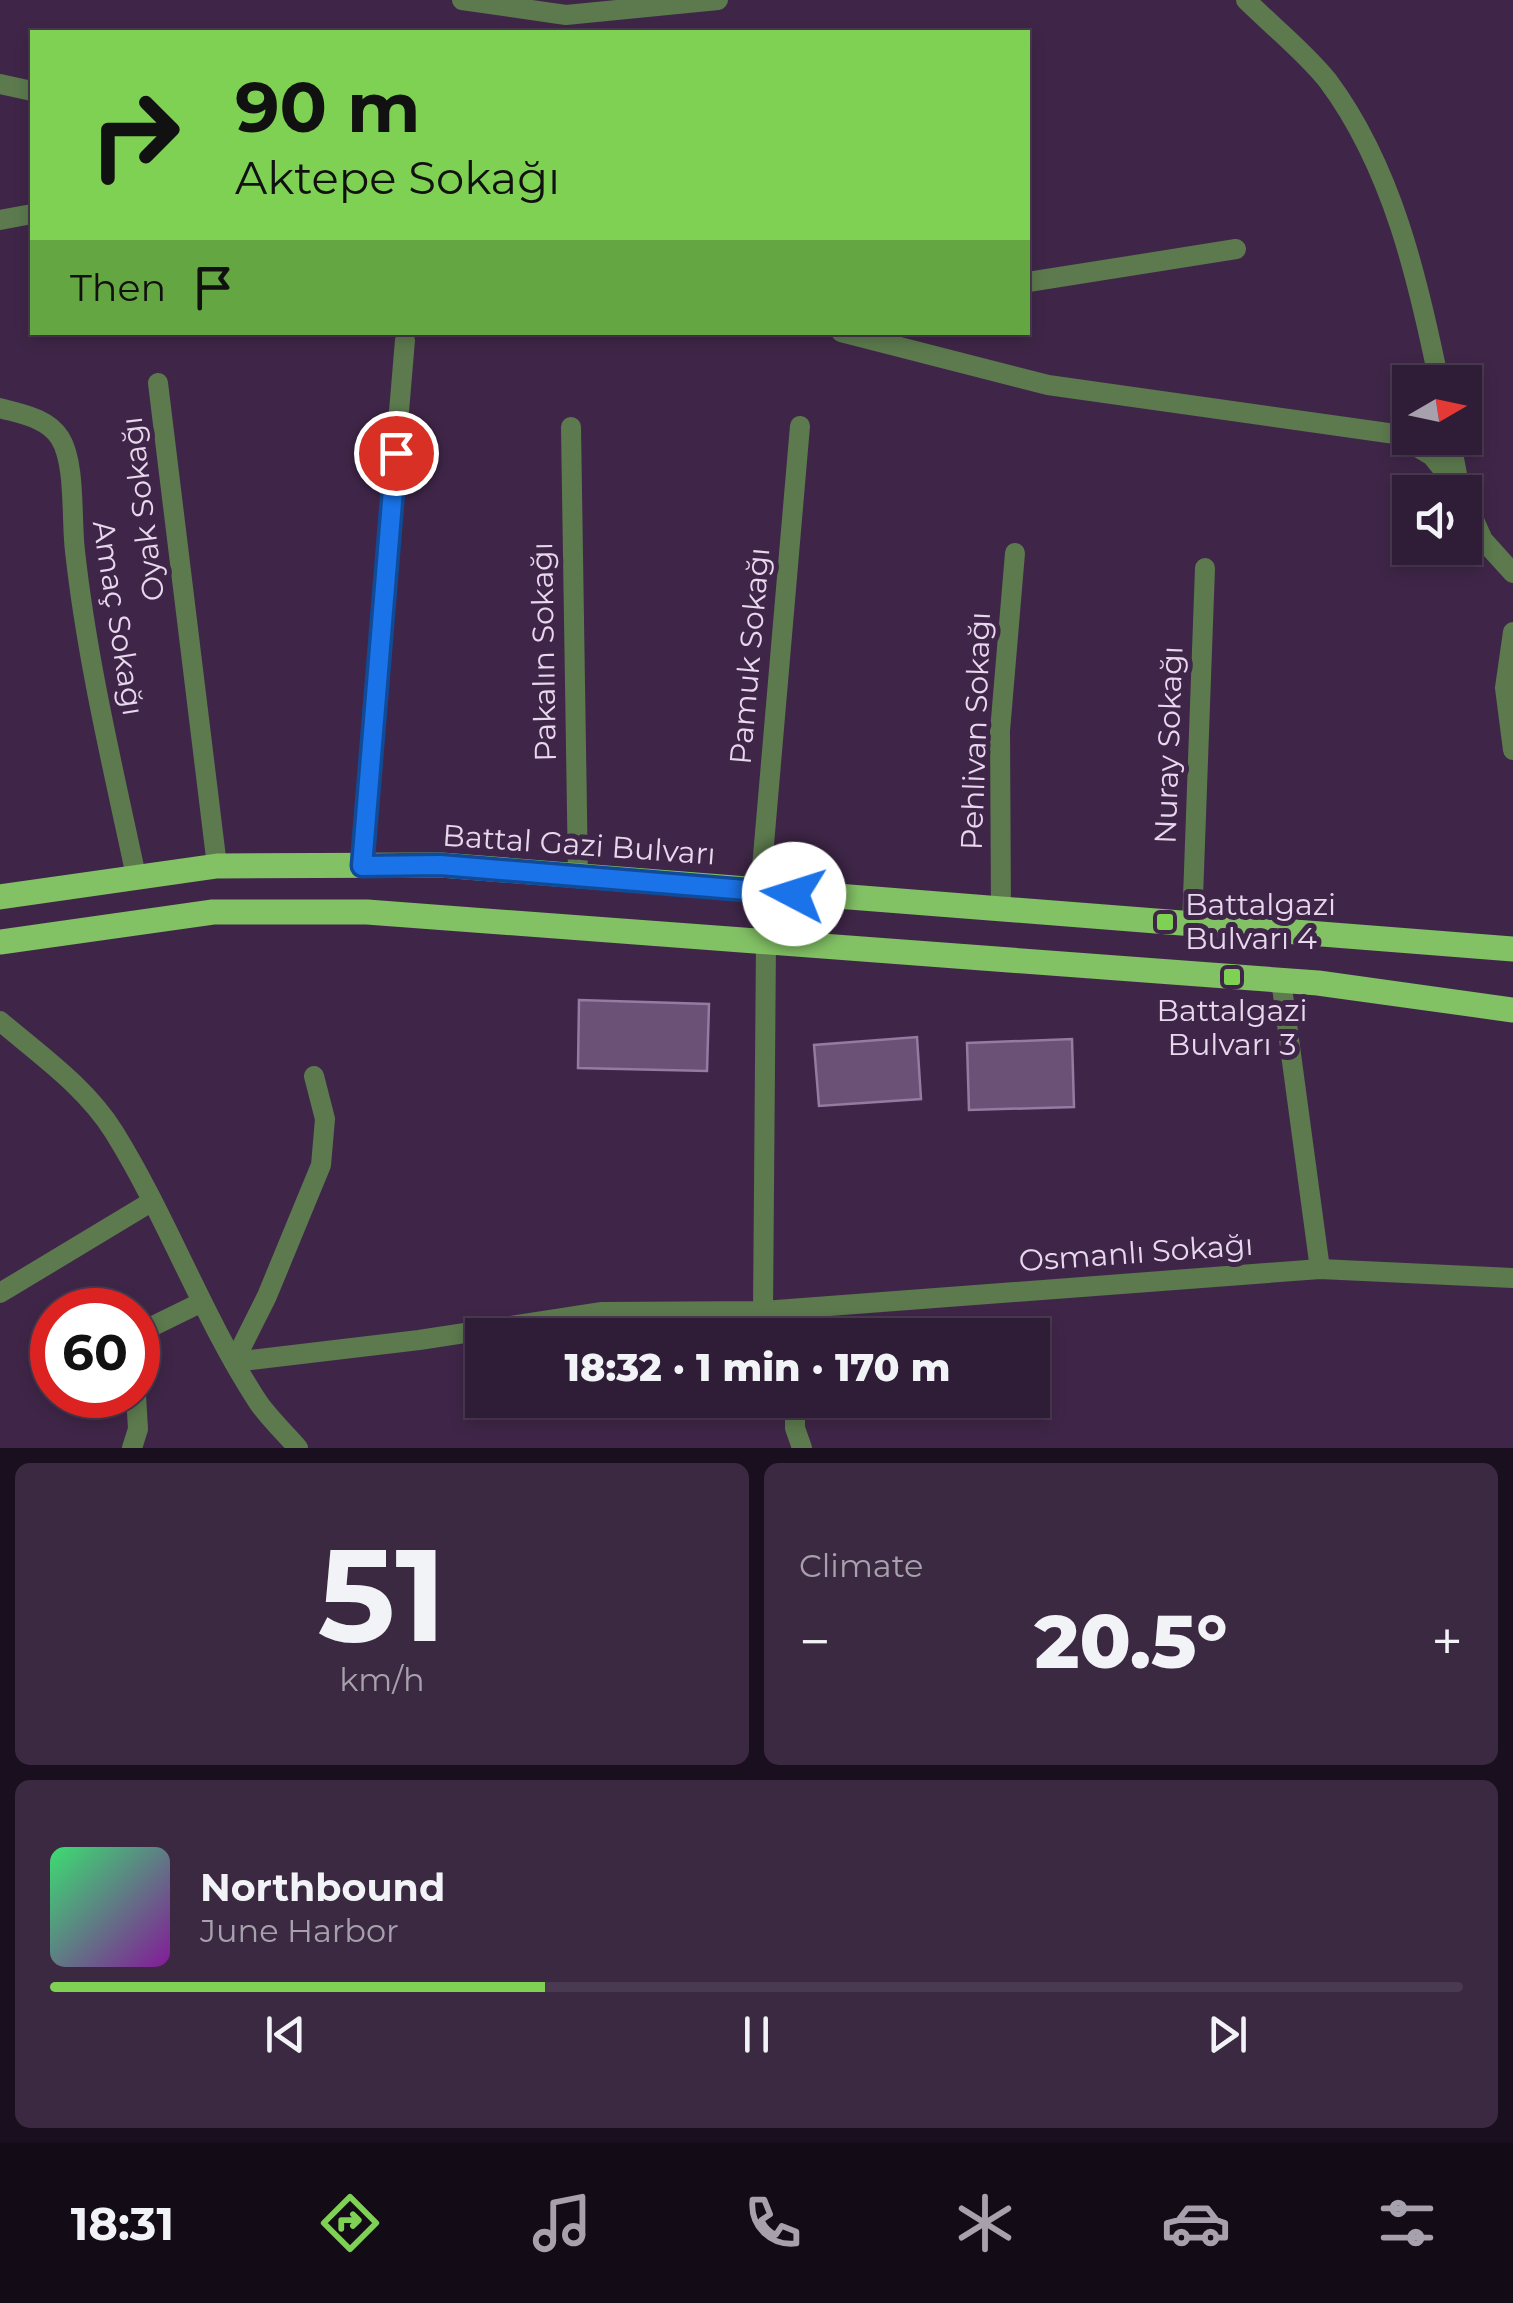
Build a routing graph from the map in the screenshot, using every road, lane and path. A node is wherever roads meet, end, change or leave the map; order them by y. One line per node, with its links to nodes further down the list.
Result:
1 (462, 0): 4 (street)
2 (718, 0): 4 (street)
3 (1246, 0): 13 (street)
4 (568, 7)
5 (0, 84): 6 (street)
6 (30, 91)
7 (30, 214): 8 (street)
8 (0, 220)
9 (1236, 249): 10 (street)
10 (1030, 282)
11 (853, 335): 18 (street)
12 (405, 340): 26 (street)
13 (1434, 365)
14 (158, 383): 25 (street, Oyak Sokağı)
15 (0, 408): 27 (street, Amaç Sokağı)
16 (570, 426): 28 (street, Pakalın Sokağı)
17 (800, 426): 29 (street, Pamuk Sokağı)
18 (1447, 475)
19 (1482, 538): 22 (street)
20 (1015, 553): 31 (street, Pehlivan Sokağı)
21 (1205, 568): 32 (street, Nuray Sokağı)
22 (1513, 573)
23 (1513, 632): 24 (street)
24 (1513, 750)
25 (217, 866): 26 (main road, Battal Gazi Bulvarı); 27 (main road, Battal Gazi Bulvarı)
26 (362, 866): 28 (main road, Battal Gazi Bulvarı)
27 (136, 876): 30 (main road, Battal Gazi Bulvarı)
28 (578, 876): 29 (main road, Battal Gazi Bulvarı)
29 (760, 891): 31 (main road, Battal Gazi Bulvarı)
30 (0, 896)
31 (1001, 910): 32 (main road, Battal Gazi Bulvarı)
32 (1192, 925): 35 (main road, Battal Gazi Bulvarı)
33 (0, 942): 34 (main road)
34 (766, 942): 36 (main road); 46 (street)
35 (1513, 949)
36 (1281, 980): 37 (main road); 41 (street)
37 (1513, 1010)
38 (0, 1020): 40 (street)
39 (314, 1076): 49 (street)
40 (151, 1202): 43 (street); 44 (street)
41 (1320, 1269): 42 (street, Osmanlı Sokağı); 45 (street, Osmanlı Sokağı)
42 (1513, 1278)
43 (0, 1293)
44 (200, 1302): 48 (street); 49 (street)
45 (794, 1309): 46 (street, Osmanlı Sokağı); 47 (street)
46 (764, 1311): 49 (street, Osmanlı Sokağı)
47 (794, 1318)
48 (160, 1323)
49 (234, 1362): 53 (street)
50 (137, 1418): 52 (street)
51 (796, 1418): 54 (street)
52 (132, 1448)
53 (298, 1448)
54 (802, 1448)

